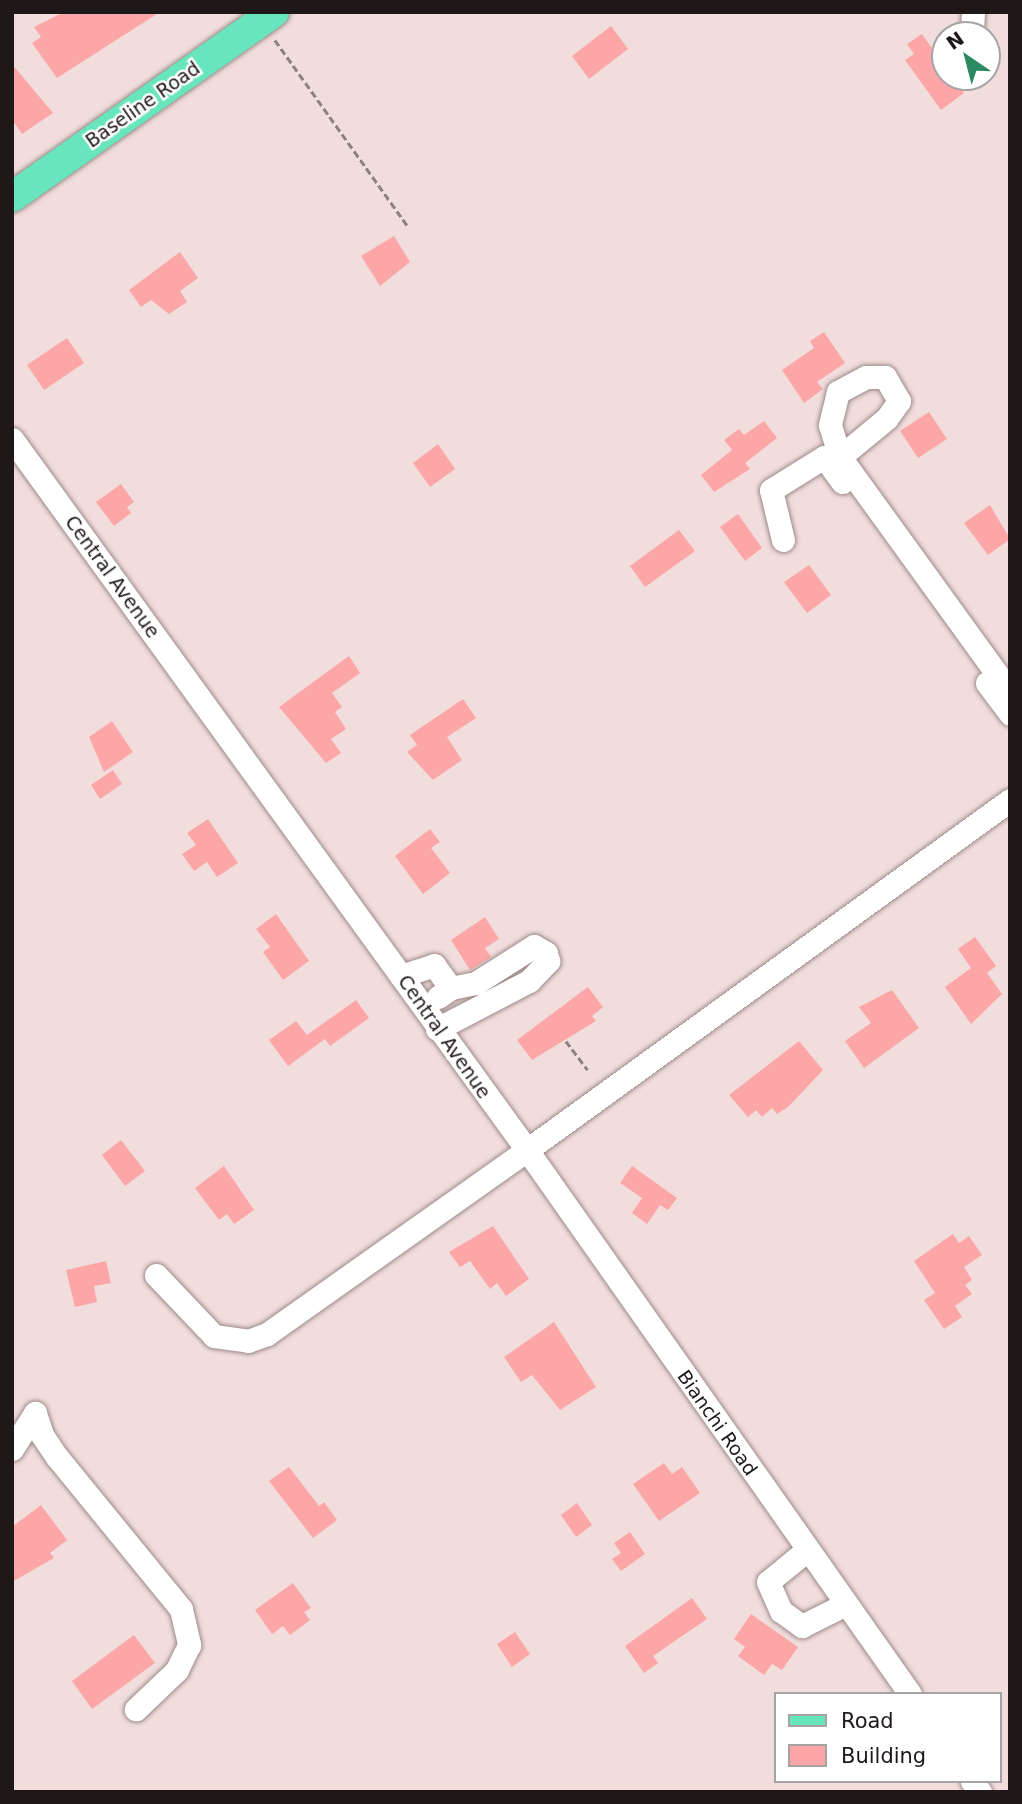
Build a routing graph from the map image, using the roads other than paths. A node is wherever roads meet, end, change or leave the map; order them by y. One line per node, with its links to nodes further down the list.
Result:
1 (268, 17): 2 (main road, Baseline Road)
2 (12, 197)
3 (12, 439): 9 (street, Central Avenue)
4 (840, 457): 6 (street)
5 (783, 540): 7 (street)
6 (1010, 692)
7 (1010, 714)
8 (1010, 800): 13 (street)
9 (401, 976): 10 (street); 11 (street, Central Avenue)
10 (451, 988): 11 (street); 12 (street)
11 (423, 1009): 12 (street, Central Avenue)
12 (437, 1029): 13 (street, Central Avenue)
13 (527, 1150): 14 (street); 16 (street, Bianchi Road)
14 (156, 1275)
15 (12, 1449): 19 (street)
16 (807, 1550): 17 (street, Bianchi Road); 17 (street)
17 (846, 1604): 18 (street, Bianchi Road)
18 (909, 1692)
19 (136, 1709)

